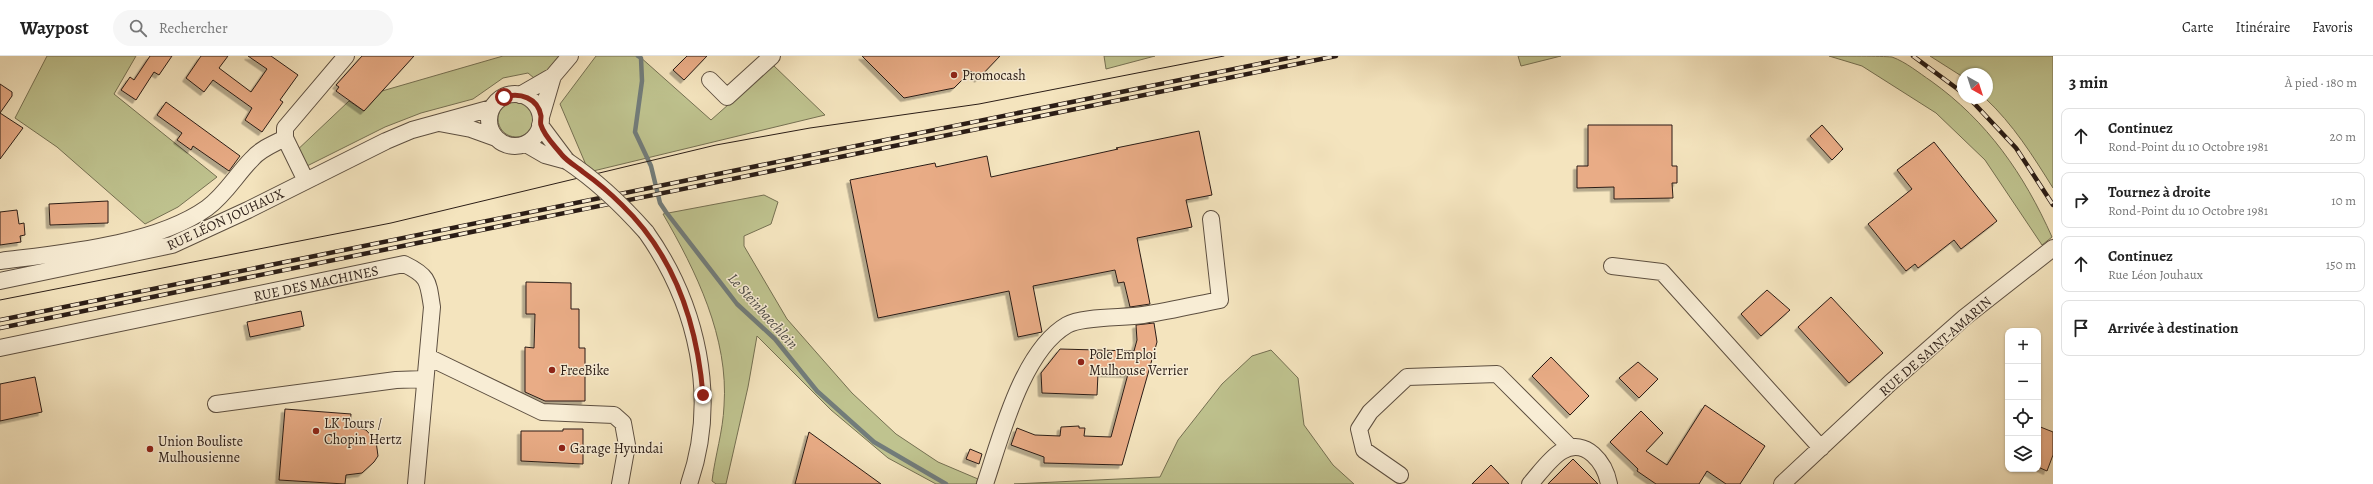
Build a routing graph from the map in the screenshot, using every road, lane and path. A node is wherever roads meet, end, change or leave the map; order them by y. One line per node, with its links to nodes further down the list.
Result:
1 (346, 56): 10 (street)
2 (570, 56): 4 (street)
3 (772, 56): 5 (street)
4 (553, 76): 6 (street); 8 (street)
5 (710, 80)
6 (520, 95): 7 (street); 8 (street)
7 (492, 108): 9 (street, RUE LÉON JOUHAUX); 11 (street)
8 (541, 121): 12 (street); 13 (street)
9 (438, 122): 11 (street); 14 (street, RUE LÉON JOUHAUX)
10 (285, 138): 14 (street); 17 (street)
11 (496, 138): 12 (street)
12 (526, 144): 13 (street)
13 (567, 161): 29 (street, bridge)
14 (306, 182): 19 (street, RUE LÉON JOUHAUX)
15 (1211, 218): 30 (street)
16 (2053, 248): 25 (street, RUE DE SAINT-AMARIN)
17 (0, 261)
18 (1612, 266): 25 (street)
19 (0, 281)
20 (0, 348): 21 (street, RUE DES MACHINES)
21 (428, 357): 22 (street, RUE DES MACHINES); 28 (street)
22 (425, 379): 23 (street); 27 (street, RUE DES MACHINES)
23 (216, 404)
24 (1570, 448): 26 (street); 31 (street); 32 (street)
25 (1821, 448): 33 (street, RUE DE SAINT-AMARIN)
26 (1400, 474)
27 (416, 484)
28 (620, 484)
29 (689, 484)
30 (985, 484)
31 (1530, 484)
32 (1609, 484)
33 (1782, 484)

